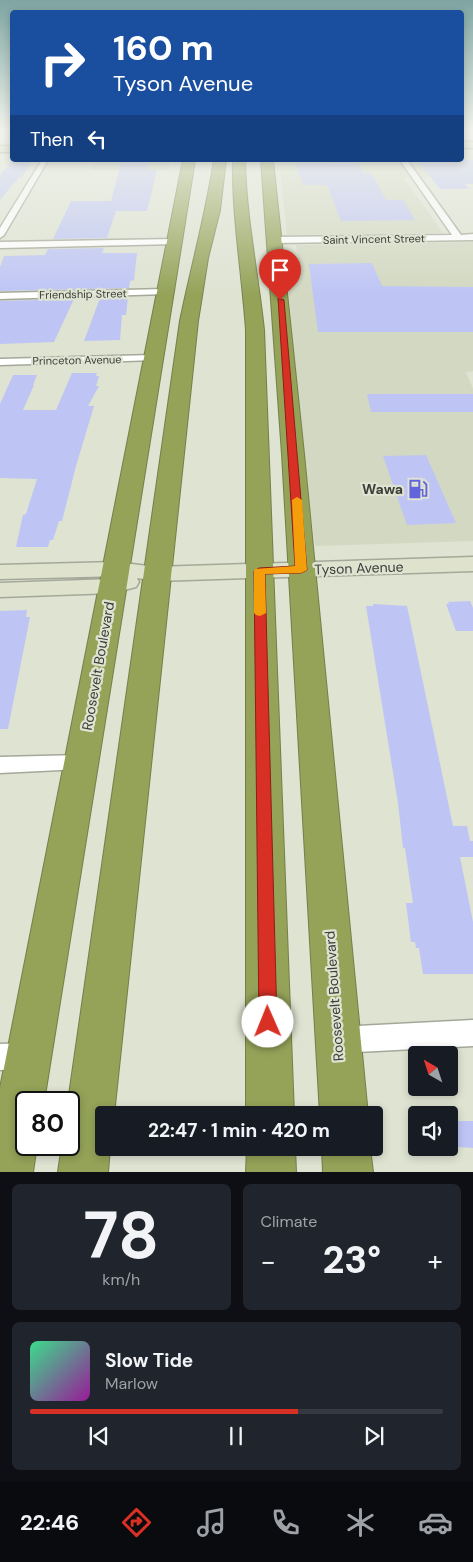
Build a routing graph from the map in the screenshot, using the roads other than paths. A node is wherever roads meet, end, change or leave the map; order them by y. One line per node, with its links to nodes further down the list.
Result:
1 (30, 186): 8 (street)
2 (184, 186): 12 (highway, Roosevelt Boulevard)
3 (216, 186): 19 (highway)
4 (240, 186): 14 (highway)
5 (269, 186): 7 (highway, Roosevelt Boulevard)
6 (421, 186): 10 (street)
7 (271, 218): 11 (highway, Roosevelt Boulevard); 14 (highway)
8 (0, 235)
9 (473, 237): 10 (street, Saint Vincent Street)
10 (459, 238): 11 (street, Saint Vincent Street)
11 (276, 240): 21 (highway, Roosevelt Boulevard)
12 (174, 242): 13 (street); 15 (highway, Roosevelt Boulevard)
13 (0, 245)
14 (248, 260): 22 (highway)
15 (165, 292): 16 (street, Friendship Street); 17 (highway, Roosevelt Boulevard)
16 (0, 296)
17 (153, 358): 18 (street, Princeton Avenue); 19 (highway); 25 (highway, Roosevelt Boulevard)
18 (0, 362)
19 (171, 454): 24 (highway)
20 (473, 564): 21 (street, Tyson Avenue)
21 (301, 570): 22 (street, Tyson Avenue); 30 (highway, Roosevelt Boulevard)
22 (259, 571): 24 (street, Tyson Avenue); 32 (highway)
23 (0, 572): 25 (street, Tyson Avenue)
24 (156, 574): 25 (street, Tyson Avenue); 37 (highway)
25 (114, 578): 26 (street, Tyson Avenue); 27 (highway, Roosevelt Boulevard)
26 (0, 590)
27 (81, 762): 28 (street); 31 (highway, Roosevelt Boulevard)
28 (0, 765)
29 (473, 1033): 30 (street)
30 (338, 1040): 33 (highway, Roosevelt Boulevard)
31 (14, 1057): 36 (highway, Roosevelt Boulevard)
32 (270, 1106)
33 (343, 1106)
34 (271, 1156): 38 (highway)
35 (347, 1156): 39 (highway)
36 (8, 1172)
37 (83, 1172)
38 (271, 1172)
39 (348, 1172)

